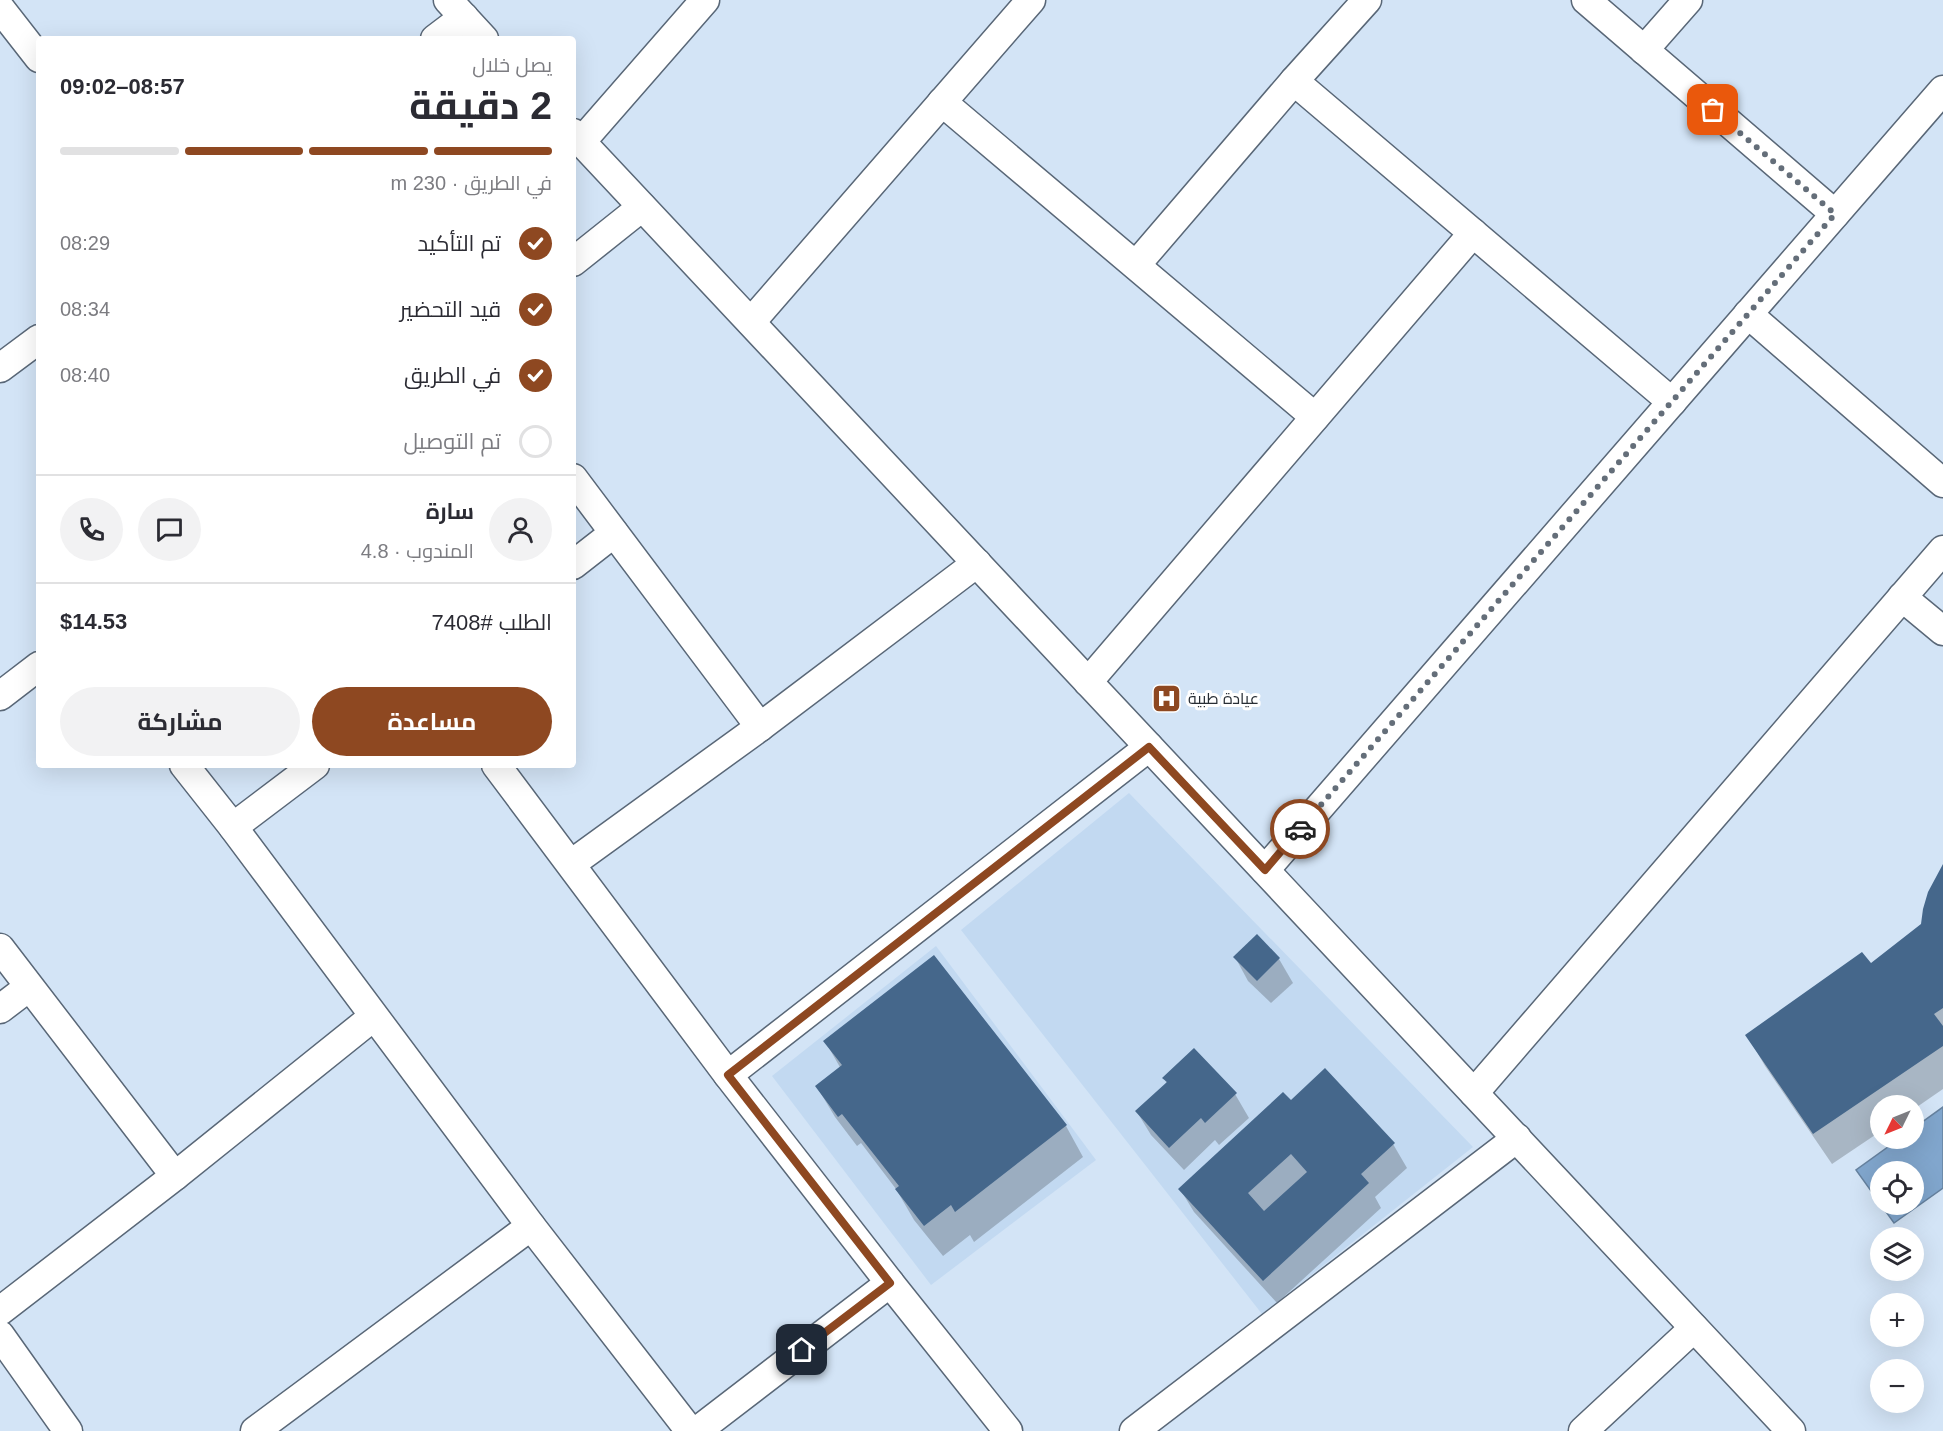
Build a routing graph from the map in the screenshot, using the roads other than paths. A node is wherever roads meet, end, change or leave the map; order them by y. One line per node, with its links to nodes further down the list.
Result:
1 (705, 0): 15 (street)
2 (1030, 0): 14 (street)
3 (1366, 0): 12 (street)
4 (1586, 0): 10 (street)
5 (1688, 0): 10 (street)
6 (0, 8): 11 (street)
7 (456, 9): 8 (street); 9 (street)
8 (437, 36)
9 (481, 36)
10 (1644, 50): 17 (street)
11 (36, 54)
12 (1294, 81): 18 (street); 20 (street)
13 (1943, 90): 17 (street)
14 (942, 102): 20 (street); 22 (street)
15 (577, 138): 16 (street)
16 (642, 207): 19 (street); 22 (street)
17 (1835, 214): 21 (street)
18 (1473, 233): 25 (street); 26 (street)
19 (576, 260)
20 (1136, 266): 26 (street)
21 (1748, 314): 25 (street); 28 (street)
22 (751, 322): 31 (street)
23 (36, 341): 24 (street)
24 (0, 368)
25 (1672, 402): 45 (street)
26 (1316, 417): 36 (street)
27 (576, 482): 29 (street)
28 (1943, 483)
29 (614, 533): 32 (street); 38 (street)
30 (1943, 550): 33 (street)
31 (977, 563): 36 (street); 38 (street)
32 (576, 564)
33 (1902, 597): 34 (street); 51 (street)
34 (1943, 631)
35 (36, 668): 37 (street)
36 (1088, 682): 39 (street)
37 (0, 696)
38 (760, 727): 44 (street)
39 (1149, 747): 45 (street); 50 (street)
40 (186, 768): 43 (street)
41 (311, 768): 43 (street)
42 (498, 768): 44 (street)
43 (233, 827): 49 (street)
44 (571, 864): 50 (street)
45 (1265, 870): 51 (street)
46 (0, 948): 47 (street)
47 (29, 987): 48 (street); 53 (street)
48 (0, 1009)
49 (374, 1017): 53 (street); 54 (street)
50 (728, 1075): 55 (street)
51 (1474, 1093): 52 (street)
52 (1517, 1138): 57 (street); 64 (street)
53 (175, 1176): 56 (street)
54 (531, 1226): 60 (street); 61 (street)
55 (890, 1283): 62 (street); 63 (street)
56 (0, 1311)
57 (1694, 1328): 65 (street); 66 (street)
58 (0, 1335): 59 (street)
59 (68, 1431)
60 (255, 1431)
61 (690, 1431)
62 (697, 1431)
63 (1008, 1431)
64 (1135, 1431)
65 (1583, 1431)
66 (1791, 1431)

